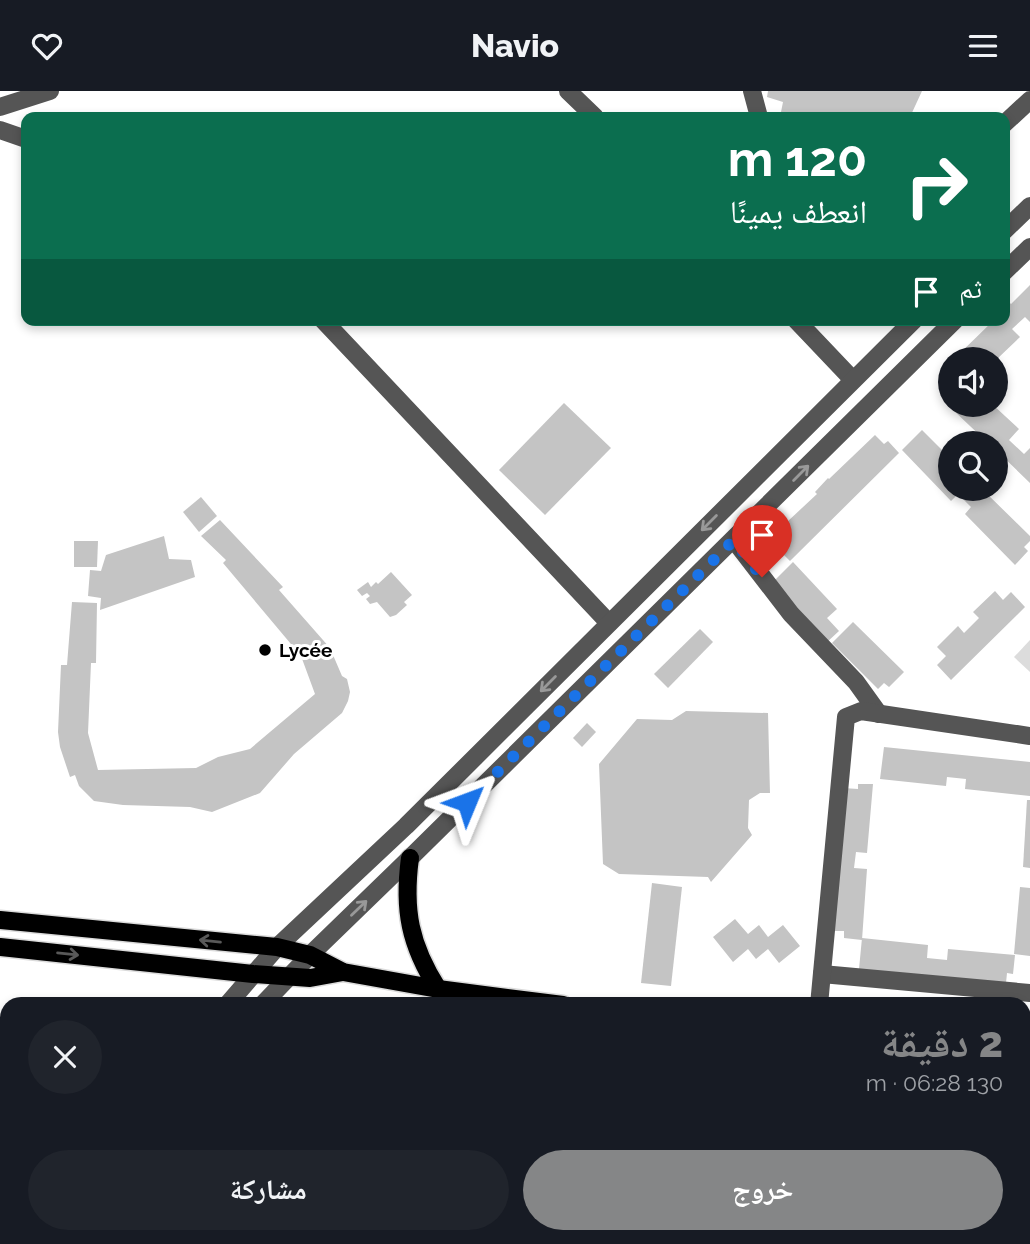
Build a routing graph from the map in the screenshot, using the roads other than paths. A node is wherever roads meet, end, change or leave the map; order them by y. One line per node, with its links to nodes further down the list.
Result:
1 (568, 91): 6 (street)
2 (752, 91): 7 (street)
3 (45, 92): 5 (street)
4 (1030, 100): 8 (street)
5 (0, 107)
6 (590, 112)
7 (758, 112)
8 (1010, 118)
9 (0, 130): 10 (street)
10 (21, 137)
11 (1030, 206): 12 (street)
12 (1010, 225)
13 (1030, 247): 14 (street)
14 (1010, 266)
15 (329, 326): 21 (street)
16 (802, 326): 19 (street)
17 (908, 326): 19 (street)
18 (949, 326): 20 (street, one-way to 18)
19 (853, 380): 21 (street, one-way to 21)
20 (734, 540): 22 (street); 24 (street)
21 (609, 623): 27 (street, one-way to 27)
22 (879, 714): 23 (street); 31 (street)
23 (1030, 736)
24 (410, 859): 28 (street, one-way to 24); 33 (main road)
25 (0, 920): 27 (main road, one-way to 25)
26 (0, 947): 30 (main road, one-way to 30)
27 (278, 947): 28 (main road); 30 (street)
28 (310, 955): 29 (main road); 32 (street)
29 (343, 972): 32 (main road); 33 (main road)
30 (253, 974): 32 (main road); 35 (street)
31 (822, 974): 34 (street); 38 (street)
32 (290, 976): 36 (street)
33 (438, 989): 37 (main road)
34 (1030, 993)
35 (234, 997)
36 (270, 997)
37 (500, 997)
38 (820, 997)

